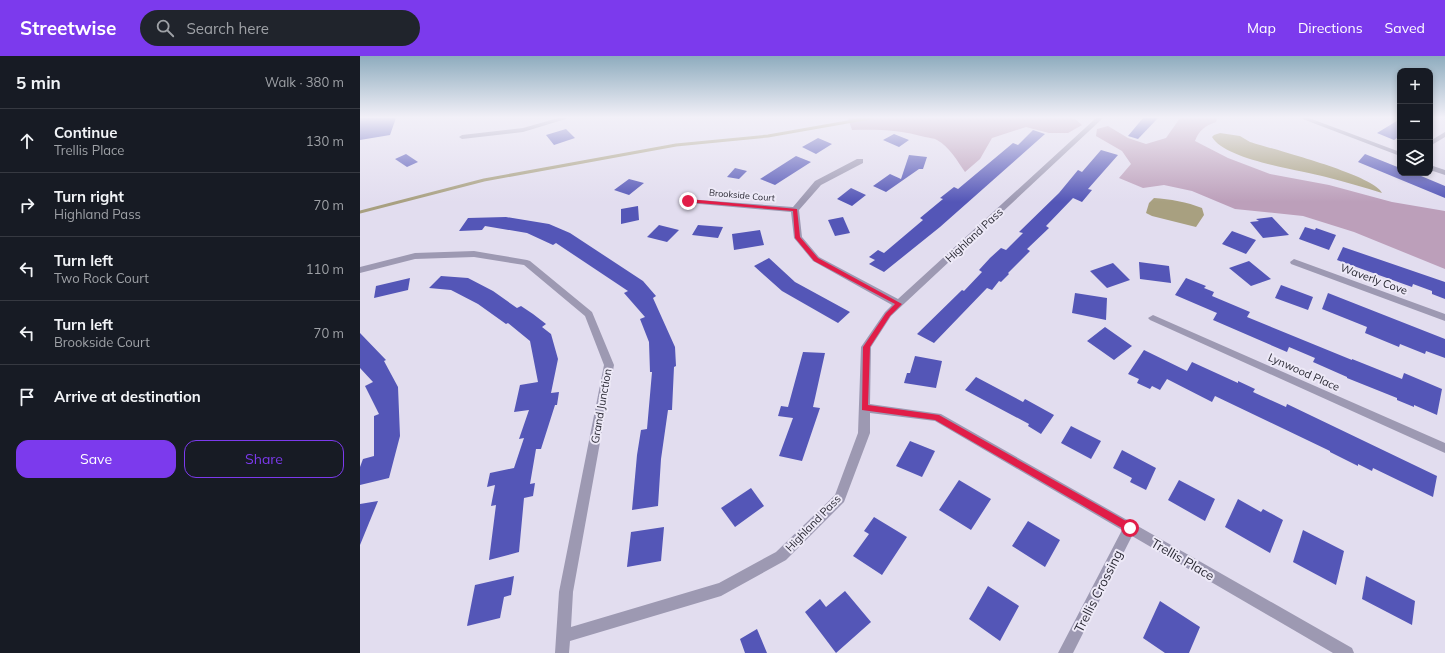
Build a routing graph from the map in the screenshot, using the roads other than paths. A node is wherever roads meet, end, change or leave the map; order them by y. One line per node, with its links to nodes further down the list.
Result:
1 (1070, 146): 11 (street, Highland Pass)
2 (1378, 146): 3 (street)
3 (1397, 153)
4 (860, 161): 8 (street)
5 (1433, 167): 6 (street)
6 (1445, 173)
7 (688, 201): 8 (street, Brookside Court)
8 (795, 210): 11 (street)
9 (1294, 262): 13 (street, Waverly Cove)
10 (360, 270): 17 (street, Grand Junction)
11 (899, 304): 14 (street, Highland Pass)
12 (1153, 318): 15 (street, Lynwood Place)
13 (1445, 318)
14 (865, 408): 16 (street, Trellis Place); 17 (street, Highland Pass)
15 (1445, 448)
16 (1130, 528): 19 (street, Trellis Crossing); 20 (street, Trellis Place)
17 (563, 636): 18 (street, Grand Junction)
18 (562, 653)
19 (1065, 653)
20 (1347, 653)

